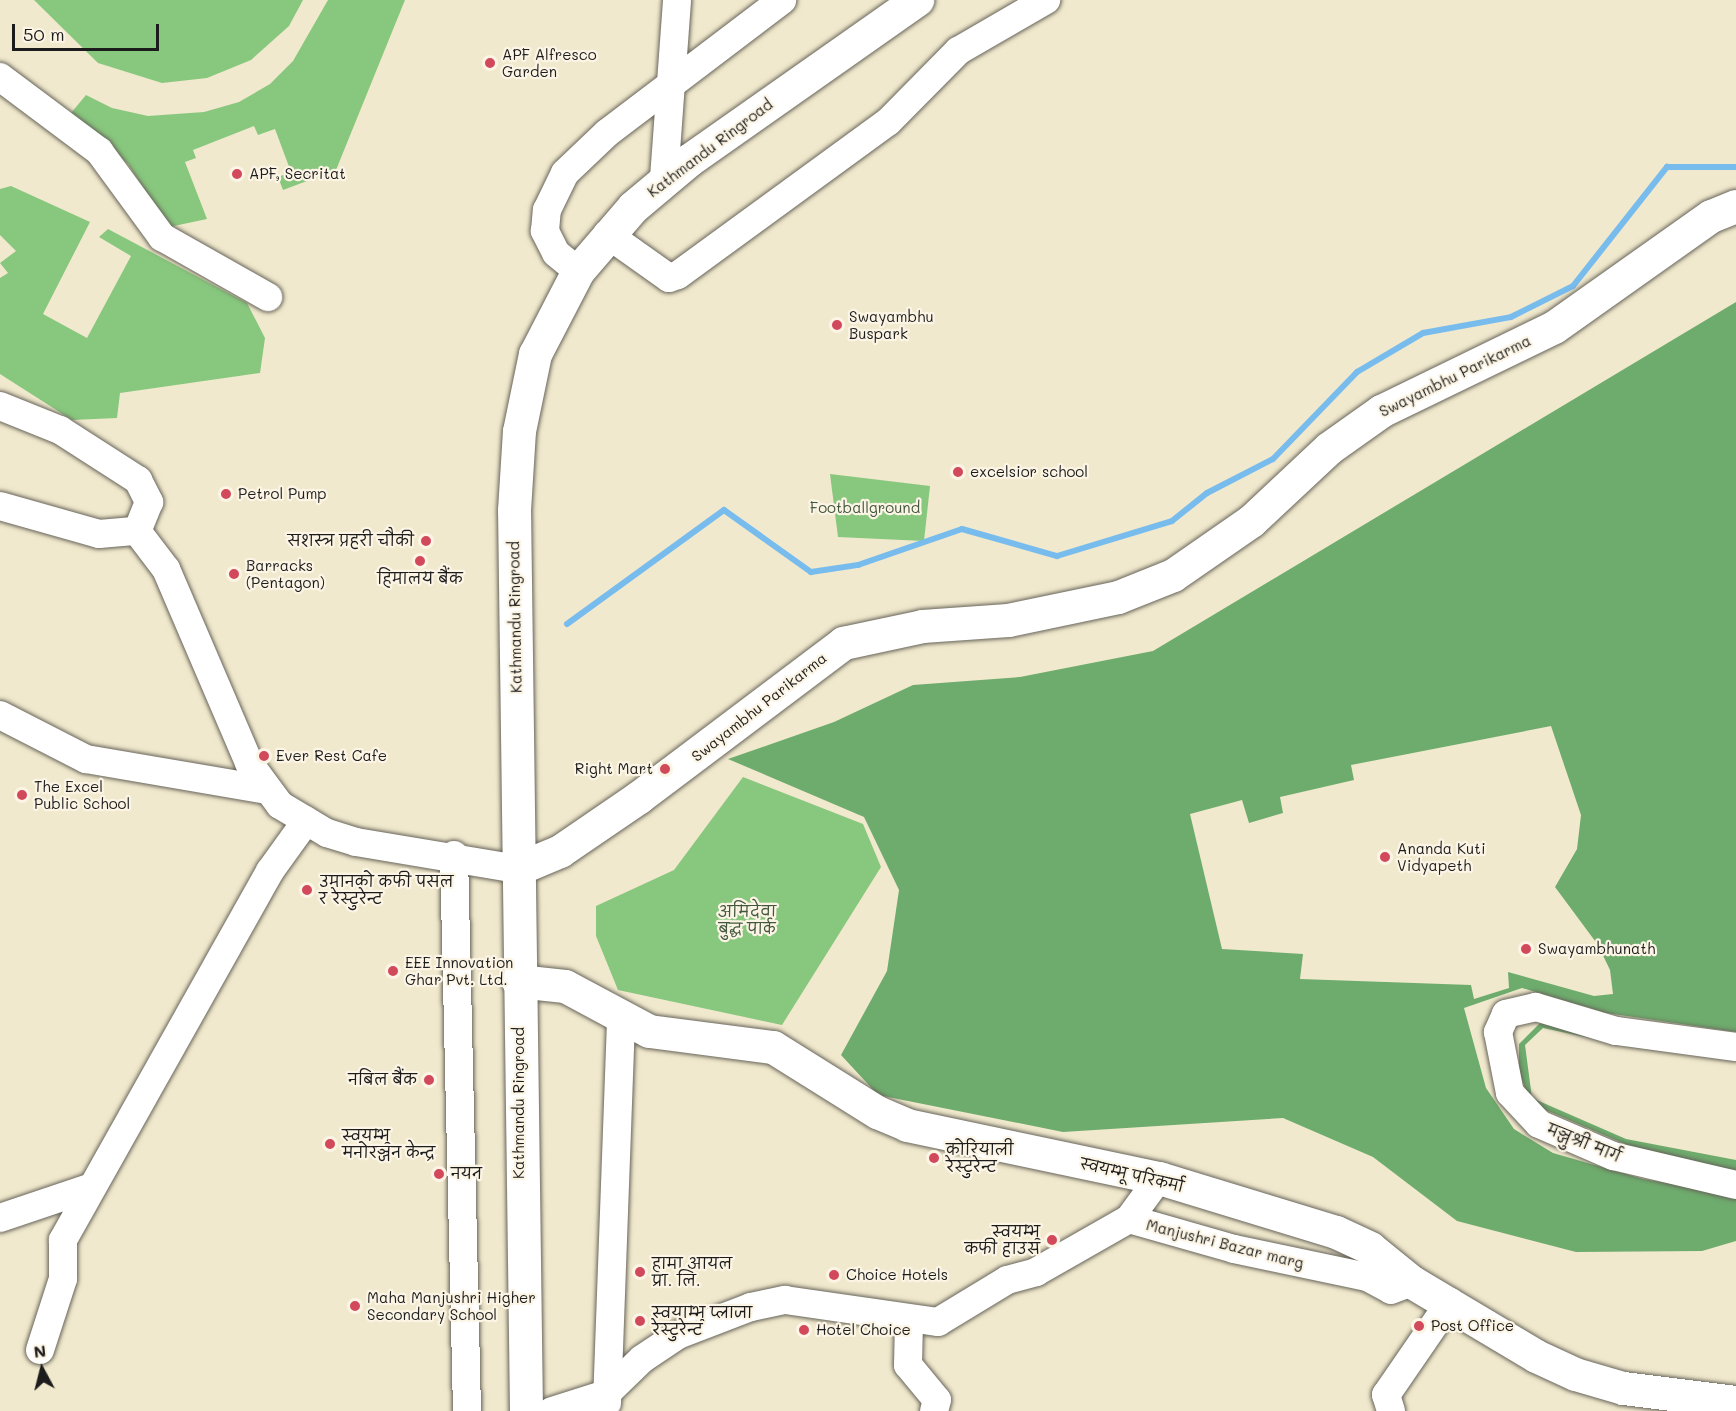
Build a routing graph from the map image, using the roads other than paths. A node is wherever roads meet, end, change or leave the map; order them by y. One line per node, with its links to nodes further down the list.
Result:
1 (677, 0): 6 (street)
2 (782, 0): 6 (street)
3 (917, 0): 7 (main road, Kathmandu Ringroad)
4 (1046, 0): 9 (street)
5 (0, 77): 11 (street)
6 (672, 84): 7 (street); 10 (street)
7 (664, 178): 9 (main road, Kathmandu Ringroad)
8 (1736, 206): 19 (main road, Swayambhu Parikarma)
9 (608, 234): 10 (main road, Kathmandu Ringroad)
10 (578, 271): 19 (main road, Kathmandu Ringroad)
11 (268, 297)
12 (0, 406): 14 (street)
13 (0, 506): 14 (street)
14 (137, 531): 16 (street)
15 (0, 715): 16 (street)
16 (268, 790): 17 (street)
17 (306, 821): 18 (street); 25 (street)
18 (454, 855): 19 (street); 35 (street)
19 (517, 869): 20 (main road, Kathmandu Ringroad)
20 (518, 981): 21 (main road, स्वयम्भू परिकर्मा); 36 (main road, Kathmandu Ringroad)
21 (621, 1021): 23 (main road, स्वयम्भू परिकर्मा); 32 (street)
22 (1736, 1047): 24 (street, मञ्जुश्री मार्ग)
23 (1159, 1178): 27 (street); 28 (main road, स्वयम्भू परिकर्मा)
24 (1736, 1185)
25 (89, 1188): 26 (street); 31 (street)
26 (0, 1218)
27 (1129, 1220): 28 (street, Manjushri Bazar marg); 30 (street, Manjushri Bazar marg)
28 (1412, 1282): 29 (main road, स्वयम्भू परिकर्मा)
29 (1450, 1302): 34 (main road, स्वयम्भू परिकर्मा); 39 (street)
30 (909, 1321): 32 (street, Manjushri Bazar marg); 38 (street)
31 (40, 1350)
32 (607, 1402): 37 (street, Manjushri Bazar marg)
33 (1736, 1402): 34 (main road, स्वयम्भू परिकर्मा)
34 (1701, 1406)
35 (467, 1411)
36 (526, 1411)
37 (552, 1411)
38 (934, 1411)
39 (1391, 1411)

